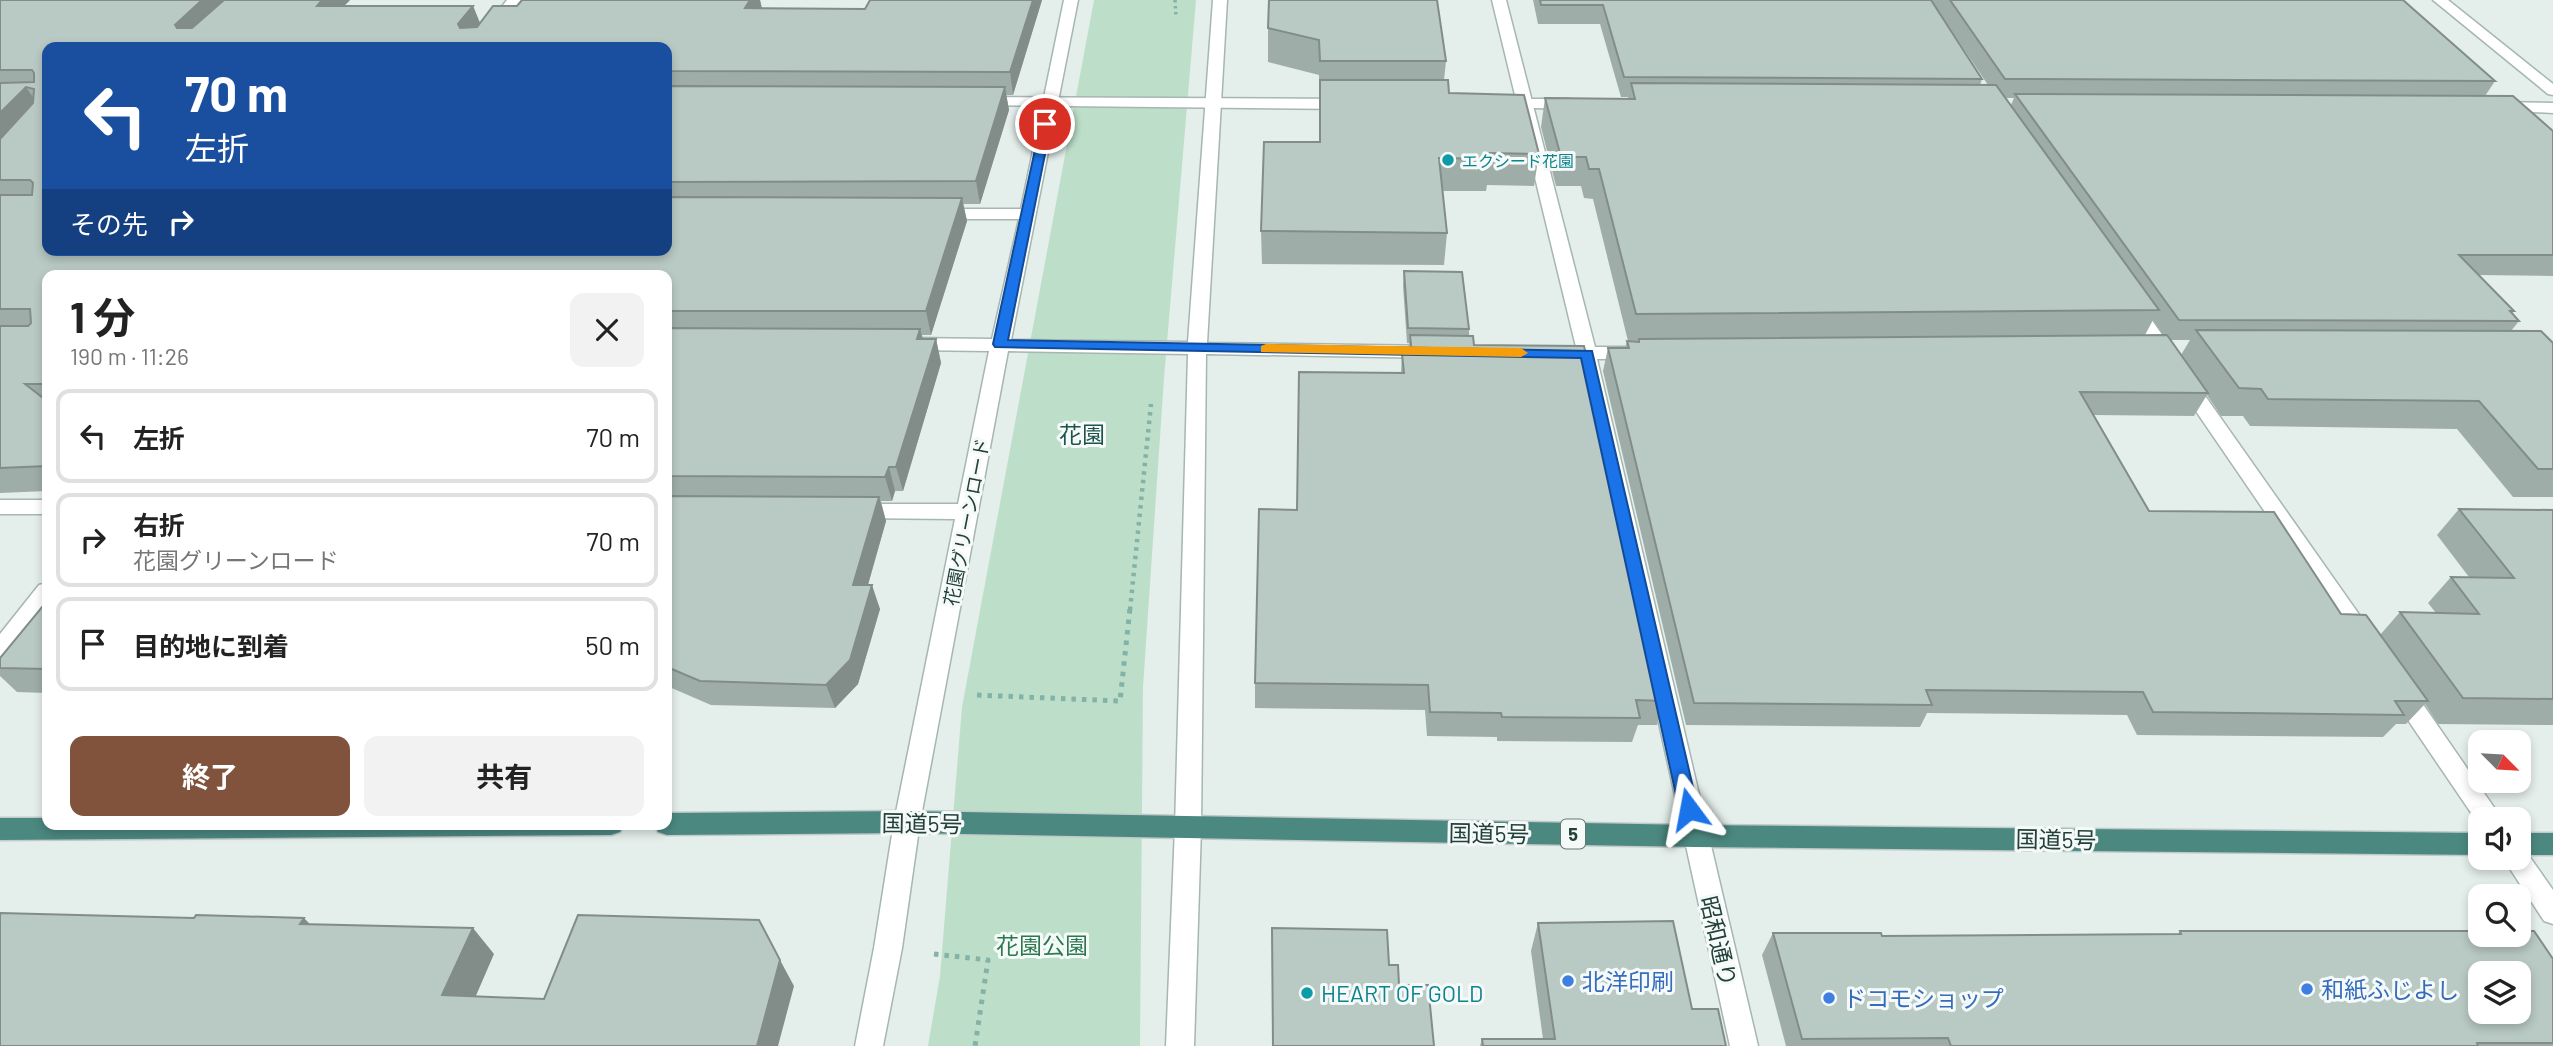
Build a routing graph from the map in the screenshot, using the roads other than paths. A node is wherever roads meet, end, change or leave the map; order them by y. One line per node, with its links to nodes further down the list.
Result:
1 (514, 0): 6 (street)
2 (1071, 0): 9 (street, 花園グリーンロード)
3 (1220, 0): 10 (street)
4 (1499, 0): 13 (street, 昭和通り)
5 (2440, 0): 7 (street)
6 (481, 42)
7 (2553, 91)
8 (968, 102): 9 (street)
9 (1050, 102): 10 (street); 18 (street, 花園グリーンロード)
10 (1213, 103): 11 (street); 22 (street)
11 (1363, 104)
12 (1485, 104): 13 (street)
13 (1526, 104): 14 (street); 29 (street, 昭和通り)
14 (1581, 104)
15 (2484, 107): 16 (street)
16 (2553, 108)
17 (916, 214): 18 (street)
18 (1027, 214): 21 (street, 花園グリーンロード)
19 (2124, 293): 24 (street)
20 (889, 344): 21 (street)
21 (1000, 344): 22 (street); 33 (street, 花園グリーンロード)
22 (1197, 348): 26 (street); 41 (street)
23 (2135, 349): 24 (street)
24 (2163, 349): 25 (street); 35 (street)
25 (2191, 349)
26 (1462, 352)
27 (1545, 353): 29 (street)
28 (1656, 353): 29 (street)
29 (1587, 354): 44 (street, 昭和通り)
30 (0, 507): 31 (street)
31 (42, 507)
32 (831, 511): 33 (street)
33 (968, 512): 39 (street, 花園グリーンロード)
34 (42, 597): 36 (street)
35 (2370, 647)
36 (0, 650)
37 (2386, 670): 38 (street)
38 (2481, 807)
39 (907, 822): 40 (highway, 国道5号 / 5); 41 (highway, 国道5号 / 5); 50 (street, 花園グリーンロード)
40 (672, 824)
41 (1188, 828): 44 (highway, 国道5号 / 5); 51 (street)
42 (0, 829): 43 (highway)
43 (42, 829)
44 (1695, 836): 45 (highway, 国道5号 / 5); 52 (street, 昭和通り)
45 (2468, 844)
46 (2531, 844): 47 (highway)
47 (2553, 844)
48 (2524, 870): 49 (street)
49 (2553, 912)
50 (869, 1046)
51 (1180, 1046)
52 (1744, 1046)

